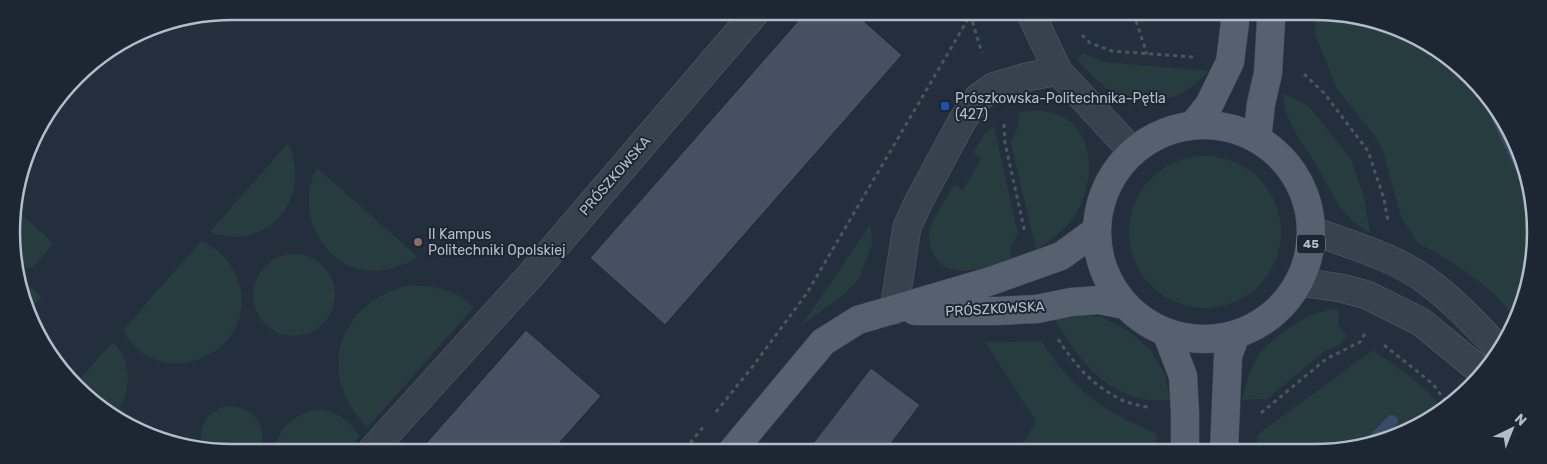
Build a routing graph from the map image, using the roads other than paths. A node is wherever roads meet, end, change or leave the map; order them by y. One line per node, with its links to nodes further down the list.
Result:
1 (749, 20): 18 (street, PRÓSZKOWSKA)
2 (1034, 20): 5 (street)
3 (1235, 20): 6 (main road)
4 (1271, 20): 7 (main road)
5 (1058, 71): 8 (street); 13 (street)
6 (1193, 125): 7 (main road, 45); 8 (main road, 45)
7 (1258, 139): 10 (main road, 45)
8 (1133, 152): 9 (main road, 45)
9 (1097, 230): 12 (main road, 45); 13 (main road, PRÓSZKOWSKA)
10 (1311, 230): 11 (main road, 45); 16 (street)
11 (1300, 282): 15 (main road, 45); 17 (street)
12 (1125, 305): 13 (main road, PRÓSZKOWSKA); 14 (main road, 45)
13 (894, 310): 19 (main road, PRÓSZKOWSKA)
14 (1167, 334): 15 (main road, 45); 20 (main road)
15 (1236, 334): 21 (main road)
16 (1495, 345)
17 (1477, 368)
18 (378, 444)
19 (738, 444)
20 (1185, 444)
21 (1224, 444)

